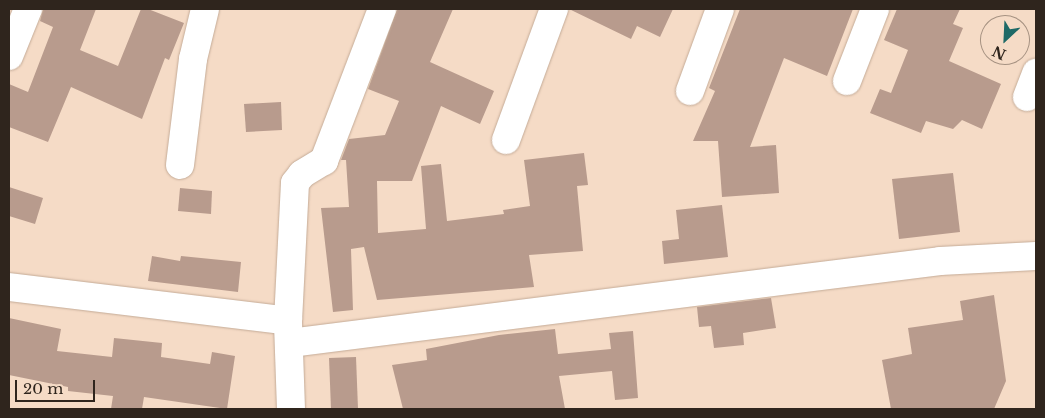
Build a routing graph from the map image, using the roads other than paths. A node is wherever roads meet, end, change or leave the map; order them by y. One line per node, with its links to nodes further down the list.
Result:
1 (28, 9): 7 (street)
2 (205, 9): 11 (street)
3 (382, 9): 14 (street)
4 (554, 9): 10 (street)
5 (720, 9): 9 (street)
6 (875, 9): 8 (street)
7 (9, 56)
8 (847, 81)
9 (690, 91)
10 (506, 140)
11 (180, 165)
12 (1036, 256): 14 (street)
13 (9, 286): 14 (street)
14 (289, 332): 15 (street)
15 (290, 409)

